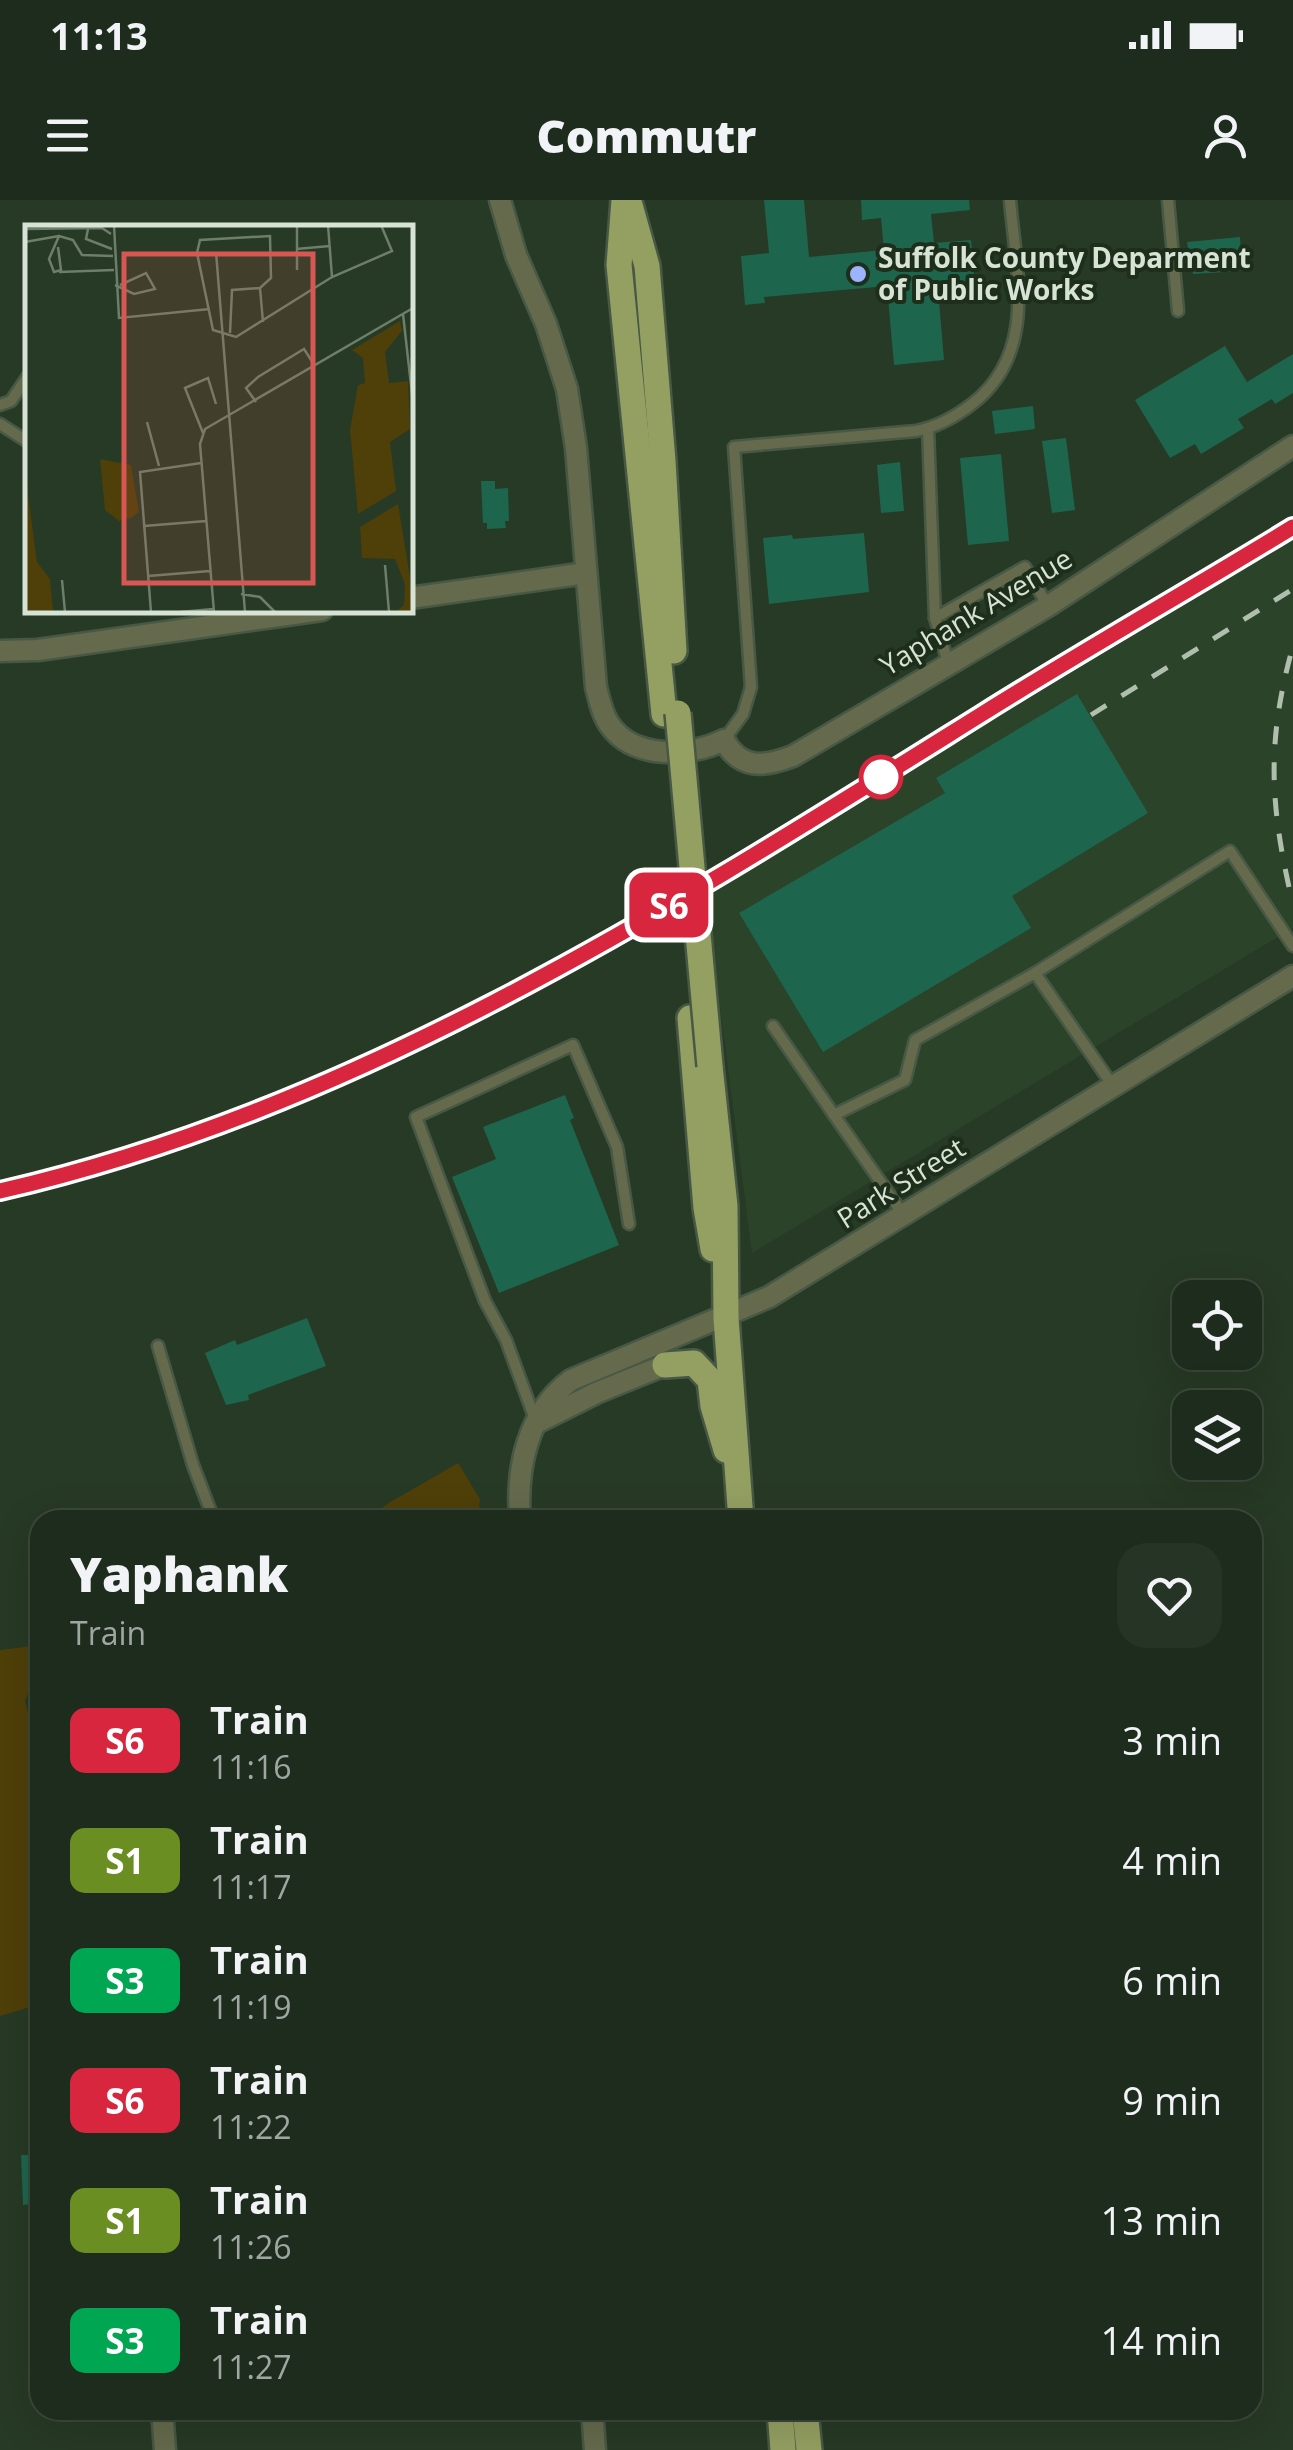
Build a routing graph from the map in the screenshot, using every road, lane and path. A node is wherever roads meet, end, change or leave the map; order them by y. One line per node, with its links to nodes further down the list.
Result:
1 (500, 200): 12 (street)
2 (626, 200): 28 (main road)
3 (1010, 200): 9 (lane)
4 (1168, 200): 5 (lane)
5 (1178, 312)
6 (25, 381): 7 (lane)
7 (0, 405)
8 (0, 424): 10 (lane)
9 (928, 429): 16 (lane); 19 (lane)
10 (25, 440)
11 (1293, 446): 14 (street, Yaphank Avenue)
12 (586, 573): 13 (street); 19 (street)
13 (412, 598)
14 (1048, 606): 16 (lane); 18 (street, Yaphank Avenue)
15 (308, 612): 17 (street)
16 (934, 618): 18 (lane)
17 (0, 651)
18 (949, 666): 19 (street, Yaphank Avenue)
19 (724, 740)
20 (1293, 946): 21 (lane)
21 (1035, 973): 24 (lane); 25 (lane)
22 (1293, 976): 24 (street, Park Street)
23 (773, 1026): 25 (lane)
24 (1113, 1086): 26 (street, Park Street)
25 (834, 1115): 26 (lane)
26 (903, 1214): 28 (street, Park Street)
27 (629, 1224): 31 (lane)
28 (726, 1318): 31 (street, Park Street); 32 (main road)
29 (158, 1346): 33 (lane)
30 (666, 1365): 31 (street); 32 (main road)
31 (536, 1423): 34 (street, Park Street)
32 (740, 1508)
33 (210, 1510)
34 (520, 1510)
35 (163, 2420): 39 (street)
36 (593, 2420): 40 (street)
37 (781, 2420): 41 (main road)
38 (806, 2420): 42 (main road)
39 (165, 2450)
40 (596, 2450)
41 (783, 2450)
42 (808, 2450)

